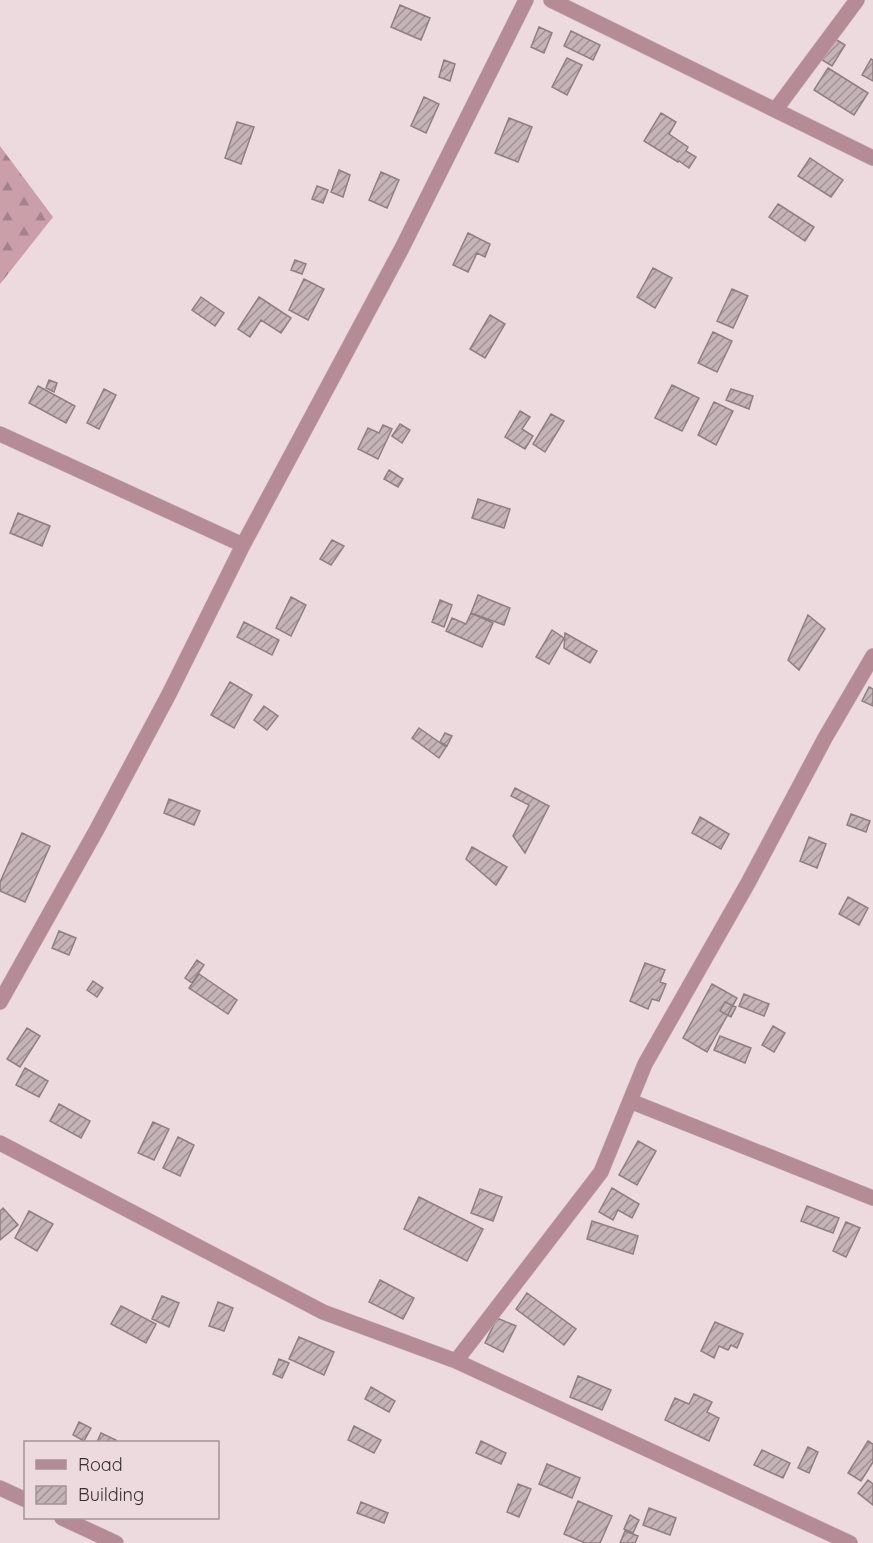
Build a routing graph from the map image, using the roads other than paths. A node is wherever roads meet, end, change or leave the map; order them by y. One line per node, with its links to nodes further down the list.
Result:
1 (526, 0): 7 (street)
2 (551, 0): 4 (street)
3 (857, 0): 4 (street)
4 (776, 109): 5 (street)
5 (873, 158)
6 (0, 434): 7 (street)
7 (243, 545): 9 (street)
8 (873, 656): 10 (street)
9 (0, 1002)
10 (630, 1101): 12 (street); 13 (street)
11 (0, 1143): 13 (street)
12 (873, 1197)
13 (456, 1361): 18 (street)
14 (0, 1488): 15 (street)
15 (24, 1499)
16 (64, 1519): 17 (street)
17 (116, 1543)
18 (850, 1543)

